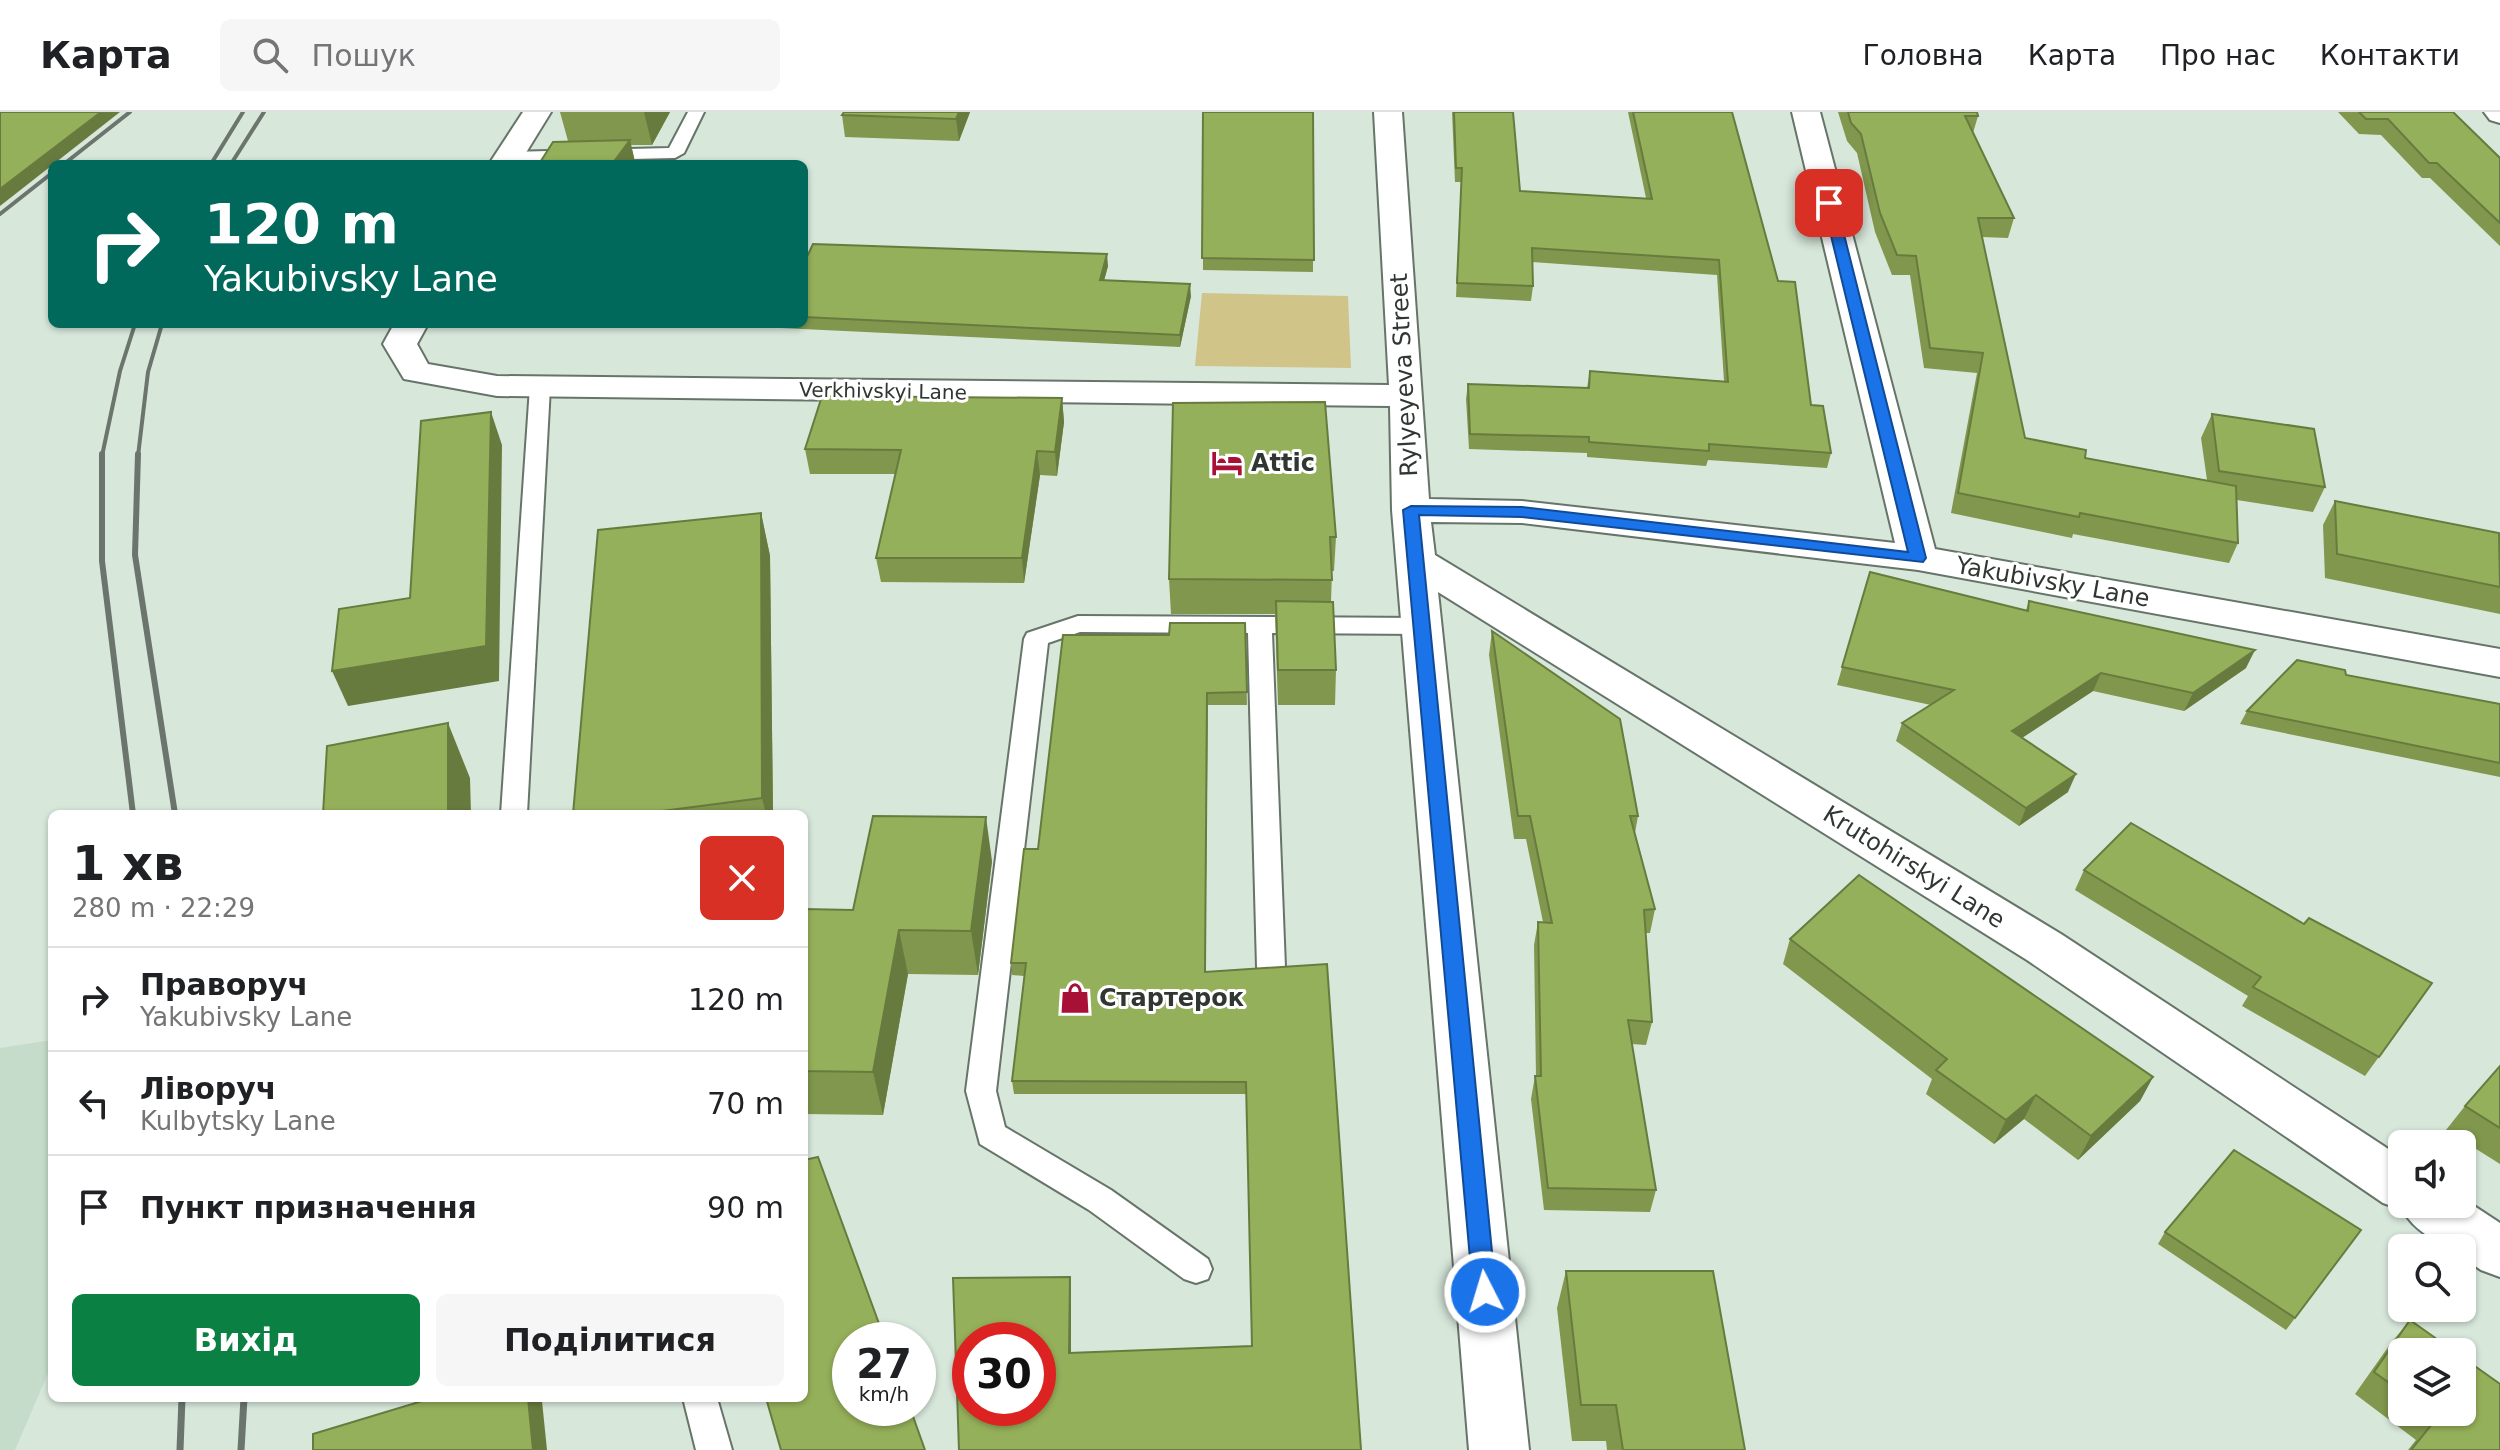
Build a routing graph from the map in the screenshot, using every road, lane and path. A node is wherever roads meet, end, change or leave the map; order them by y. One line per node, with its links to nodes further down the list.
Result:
1 (537, 112): 5 (street)
2 (696, 112): 6 (lane)
3 (1388, 112): 9 (street, Rylyeyeva Street)
4 (1806, 112): 11 (street)
5 (507, 160)
6 (527, 160)
7 (409, 328): 8 (street, Verkhivskyi Lane)
8 (540, 387): 9 (street, Verkhivskyi Lane); 16 (lane)
9 (1407, 396): 10 (street, Rylyeyeva Street)
10 (1411, 510): 11 (street, Yakubivsky Lane); 12 (street, Rylyeyeva Street)
11 (1918, 558): 15 (street, Yakubivsky Lane)
12 (1417, 561): 14 (street, Rylyeyeva Street); 18 (street, Krutohirskyi Lane)
13 (1260, 625): 14 (lane); 17 (lane); 21 (lane)
14 (1423, 626): 24 (street, Rylyeyeva Street)
15 (2500, 663)
16 (514, 810)
17 (1271, 967)
18 (2388, 1178)
19 (2448, 1218): 20 (street)
20 (2500, 1253)
21 (1196, 1269)
22 (701, 1402): 23 (lane)
23 (714, 1450)
24 (1499, 1450)

